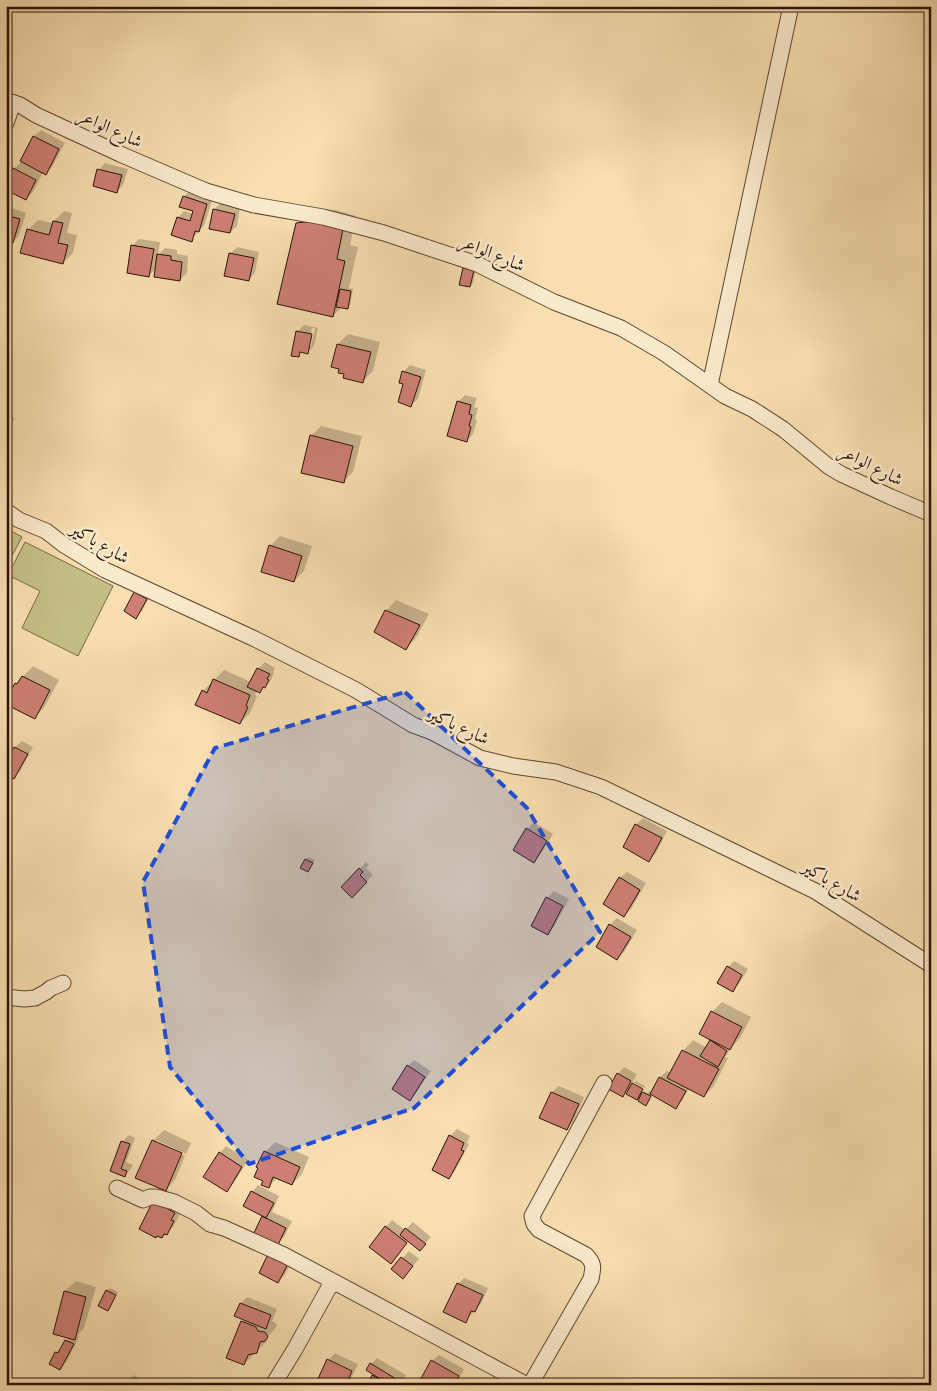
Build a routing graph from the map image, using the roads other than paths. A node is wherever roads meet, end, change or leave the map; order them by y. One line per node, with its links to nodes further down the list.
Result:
1 (791, 6): 4 (street)
2 (10, 101): 3 (street); 4 (street, شارع الواعر)
3 (6, 123)
4 (710, 385): 6 (street, شارع الواعر)
5 (6, 511): 7 (street, شارع باكير)
6 (931, 514)
7 (931, 965)
8 (62, 983): 9 (street)
9 (6, 997)
10 (604, 1083): 14 (street)
11 (117, 1188): 12 (street)
12 (332, 1282): 13 (street); 14 (street)
13 (273, 1385)
14 (528, 1385)

